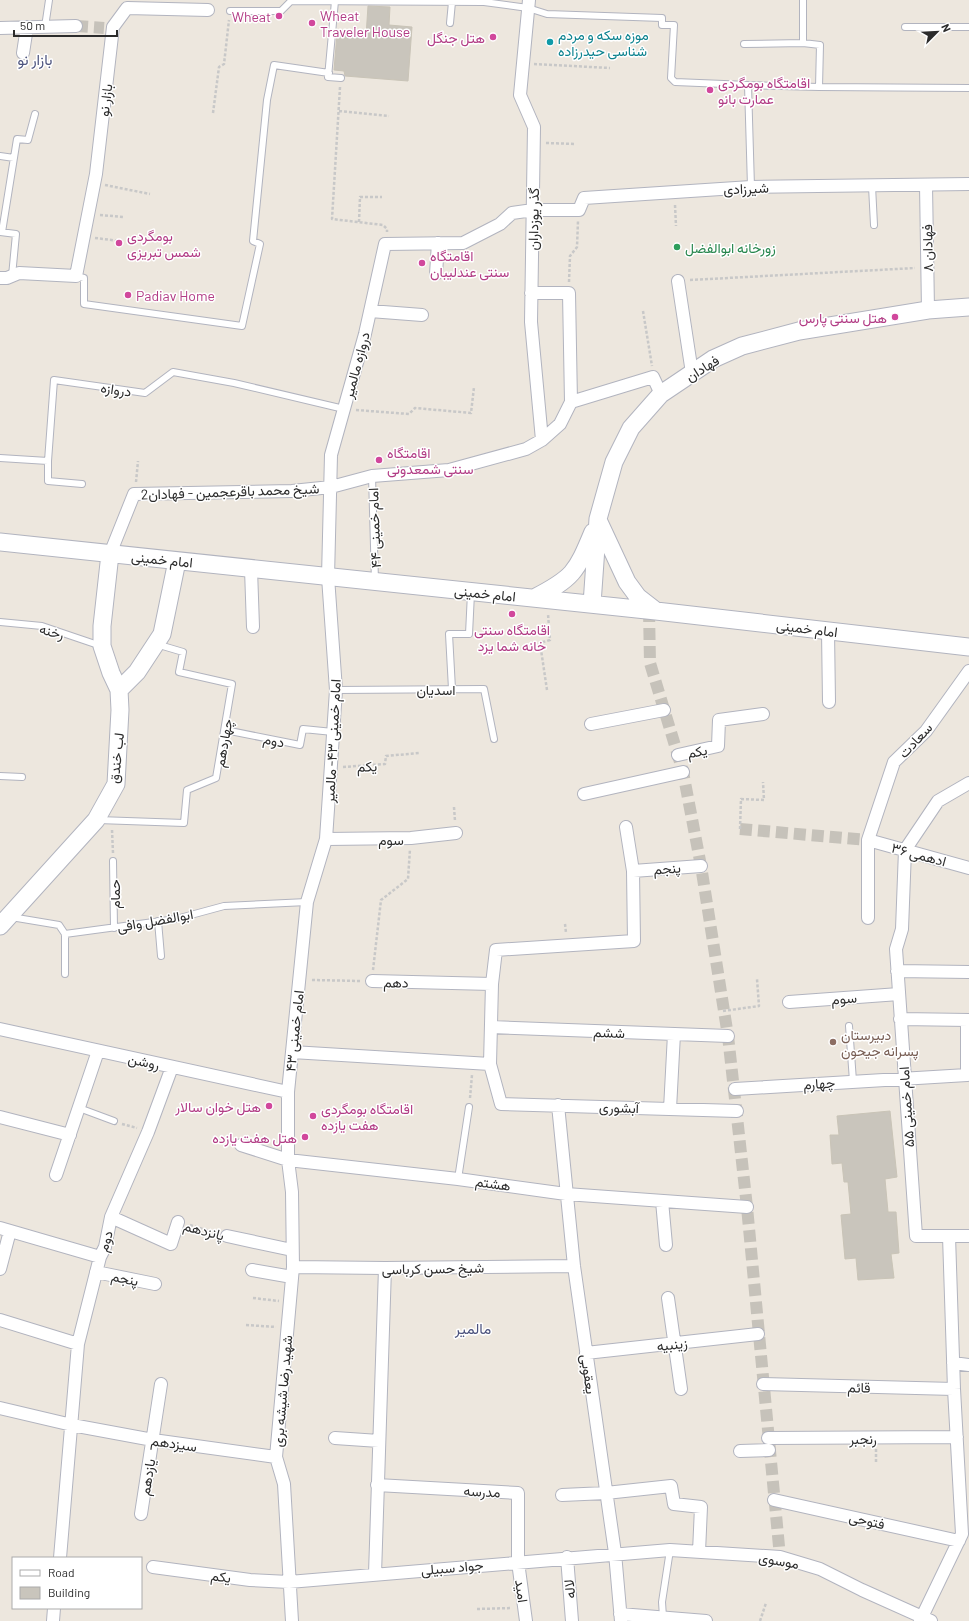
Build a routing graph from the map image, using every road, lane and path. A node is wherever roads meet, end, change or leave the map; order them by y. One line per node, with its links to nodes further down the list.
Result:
1 (49, 0): 11 (lane)
2 (803, 0): 15 (lane)
3 (335, 1): 4 (lane); 7 (lane); 20 (lane)
4 (452, 2): 5 (lane); 8 (lane)
5 (529, 4): 18 (street, گذر يوزداران); 22 (lane)
6 (208, 10): 33 (street, بازار نو)
7 (230, 11): 26 (path)
8 (450, 23)
9 (76, 26): 11 (street)
10 (27, 27): 11 (street); 14 (street); 17 (street)
11 (45, 27)
12 (905, 27): 13 (lane)
13 (969, 27)
14 (0, 28)
15 (803, 43): 16 (lane); 23 (lane)
16 (744, 44)
17 (23, 53)
18 (523, 63): 19 (path); 29 (street, گذر يوزداران)
19 (610, 68)
20 (329, 73): 21 (lane); 55 (lane)
21 (341, 78): 25 (path)
22 (748, 85): 23 (lane); 37 (lane)
23 (819, 87): 24 (lane)
24 (969, 88)
25 (338, 111): 28 (path); 45 (path)
26 (213, 113)
27 (35, 114): 32 (lane)
28 (389, 116)
29 (534, 142): 30 (path); 41 (street, گذر يوزداران)
30 (576, 144)
31 (0, 156): 32 (lane)
32 (14, 158): 48 (lane)
33 (94, 183): 39 (path); 43 (street, بازار نو)
34 (969, 184): 35 (street, شیرزادی)
35 (926, 185): 36 (street, شیرزادی); 53 (street, فهادان ۸)
36 (872, 186): 37 (street, شیرزادی); 46 (lane)
37 (751, 187): 38 (street, شیرزادی)
38 (675, 192): 42 (street, شیرزادی); 47 (path)
39 (150, 194)
40 (382, 197): 45 (path)
41 (533, 210): 42 (street); 51 (street); 58 (street, گذر يوزداران)
42 (579, 210): 59 (path)
43 (89, 214): 44 (path); 49 (street, بازار نو)
44 (124, 217)
45 (359, 222): 52 (path)
46 (874, 225)
47 (676, 226)
48 (1, 232): 56 (lane)
49 (84, 236): 50 (path); 55 (street, بازار نو)
50 (120, 241)
51 (438, 243): 52 (street); 54 (street)
52 (386, 244): 62 (street, دروازه مالمیر)
53 (927, 268): 57 (path); 61 (street, فهادان ۸)
54 (436, 274)
55 (76, 276): 56 (street)
56 (6, 277)
57 (678, 281): 65 (street)
58 (531, 293): 59 (street); 71 (street, گذر يوزداران)
59 (569, 293): 69 (street)
60 (969, 307): 61 (street, فهادان)
61 (928, 310): 65 (street, فهادان)
62 (370, 311): 64 (street); 70 (street, دروازه مالمیر)
63 (643, 311): 66 (path)
64 (422, 315)
65 (692, 373): 68 (street, فهادان)
66 (653, 377): 68 (street); 69 (street)
67 (474, 387): 70 (path)
68 (661, 394): 79 (street, فهادان)
69 (571, 402): 71 (street, شیخ محمد باقرعجمین - فهادان2)
70 (344, 409): 73 (lane, دروازه); 77 (street, دروازه مالمیر)
71 (542, 440): 75 (street, شیخ محمد باقرعجمین - فهادان2)
72 (0, 458): 73 (lane)
73 (48, 461): 76 (lane)
74 (138, 461): 78 (path)
75 (372, 476): 77 (street, شیخ محمد باقرعجمین - فهادان2); 85 (lane, امام خمینی ۴۴)
76 (82, 484)
77 (331, 487): 78 (street, شیخ محمد باقرعجمین - فهادان2); 84 (street, دروازه مالمیر)
78 (134, 494): 81 (street, شیخ محمد باقرعجمین - فهادان2)
79 (598, 519): 87 (street); 88 (street, فهادان); 89 (street)
80 (0, 542): 81 (street, امام خمینی)
81 (110, 554): 82 (street, امام خمینی); 94 (street, لب خندق)
82 (177, 561): 83 (street, امام خمینی); 93 (street)
83 (251, 569): 84 (street, امام خمینی); 91 (street)
84 (328, 577): 85 (street, امام خمینی); 98 (street, امام خمینی ۴۳- مالمیر)
85 (375, 581): 86 (street, امام خمینی)
86 (471, 592): 87 (street, امام خمینی); 99 (lane)
87 (541, 599): 88 (street, امام خمینی); 100 (path)
88 (592, 604): 89 (street, امام خمینی)
89 (656, 611): 92 (street, امام خمینی)
90 (0, 622): 94 (lane, رخنه)
91 (253, 627)
92 (828, 631): 95 (street, امام خمینی); 101 (street)
93 (156, 644): 97 (street); 105 (lane, چهاردهم)
94 (102, 646): 97 (street, لب خندق)
95 (969, 647)
96 (969, 671): 123 (street, سعادت)
97 (119, 690): 117 (street, لب خندق)
98 (336, 690): 99 (lane, اسدیان); 106 (street, امام خمینی ۴۳- مالمیر)
99 (452, 690): 107 (lane, اسدیان)
100 (547, 690)
101 (829, 702)
102 (664, 710): 104 (street)
103 (763, 714): 109 (street, یکم)
104 (591, 724)
105 (225, 730): 106 (lane, دوم); 117 (lane, چهاردهم)
106 (333, 732): 110 (street, امام خمینی ۴۳- مالمیر)
107 (494, 738)
108 (419, 754): 110 (path, یکم)
109 (678, 755)
110 (331, 768): 122 (street, امام خمینی ۴۳- مالمیر)
111 (683, 772): 116 (street, یکم)
112 (0, 776): 113 (lane)
113 (22, 777)
114 (763, 782): 119 (path)
115 (969, 783): 124 (street)
116 (584, 794)
117 (104, 820): 125 (path); 131 (street, لب خندق)
118 (626, 827): 128 (street)
119 (740, 829)
120 (456, 834): 121 (street, سوم)
121 (411, 838): 122 (street, سوم); 141 (path)
122 (326, 839): 129 (street, امام خمینی ۴۳- مالمیر)
123 (868, 840): 124 (street, ادهمی ۳۶); 130 (street, سعادت)
124 (905, 850): 127 (street, ادهمی ۳۶); 136 (street, امام خمینی ۵۵)
125 (113, 861): 133 (lane, حمام)
126 (701, 866): 128 (street, پنجم)
127 (969, 868)
128 (633, 871): 142 (street)
129 (307, 902): 132 (lane, ابوالفضل وافی); 140 (street, امام خمینی ۴۳)
130 (868, 918)
131 (5, 921): 134 (lane)
132 (158, 921): 133 (lane, ابوالفضل وافی); 135 (lane)
133 (114, 928): 134 (lane, ابوالفضل وافی)
134 (65, 934): 138 (lane)
135 (161, 956)
136 (897, 971): 137 (street); 143 (street, امام خمینی ۵۵)
137 (969, 972)
138 (65, 974)
139 (757, 979): 145 (path)
140 (299, 980): 141 (path, دهم); 154 (street, امام خمینی ۴۳)
141 (372, 981): 142 (street, دهم)
142 (492, 984): 149 (street)
143 (899, 994): 144 (street, سوم); 146 (street, امام خمینی ۵۵)
144 (789, 1002)
145 (724, 1011)
146 (900, 1019): 147 (street); 158 (street, امام خمینی ۵۵)
147 (968, 1020): 158 (street)
148 (849, 1026): 159 (lane)
149 (491, 1027): 151 (street, ششم); 156 (street)
150 (0, 1029): 153 (street, روشن)
151 (674, 1034): 152 (street, ششم); 165 (street)
152 (728, 1036)
153 (98, 1051): 157 (street, روشن); 164 (street)
154 (292, 1052): 155 (street); 161 (street, امام خمینی ۴۳)
155 (473, 1063): 156 (street); 163 (path)
156 (490, 1064): 162 (street, آبشوری)
157 (172, 1067): 161 (street, روشن); 169 (street, دوم)
158 (904, 1078): 159 (street, چهارم); 182 (street, امام خمینی ۵۵)
159 (853, 1081): 160 (street, چهارم)
160 (735, 1089)
161 (288, 1092): 172 (street, امام خمینی ۴۳)
162 (558, 1105): 165 (street, آبشوری); 175 (street, یعقوبی)
163 (469, 1107): 174 (lane)
164 (79, 1108): 168 (lane); 170 (street)
165 (670, 1109): 166 (street, آبشوری)
166 (737, 1111)
167 (0, 1117): 170 (street)
168 (114, 1121): 169 (path)
169 (148, 1132): 178 (street, دوم)
170 (70, 1136): 173 (street)
171 (241, 1145): 172 (street, هشتم)
172 (288, 1160): 174 (street, هشتم); 185 (street, شهید رضا شیشه بری)
173 (56, 1175)
174 (458, 1179): 175 (street, هشتم)
175 (566, 1194): 176 (street, هشتم); 187 (street, یعقوبی)
176 (662, 1201): 177 (street, هشتم); 184 (street)
177 (747, 1207)
178 (111, 1217): 179 (street, پانزدهم); 186 (street, دوم)
179 (178, 1222): 181 (path, پانزدهم)
180 (5, 1230): 186 (street); 189 (street)
181 (227, 1236): 185 (street, پانزدهم)
182 (948, 1236): 183 (street); 204 (street)
183 (969, 1236)
184 (666, 1245)
185 (292, 1250): 192 (street, شهید رضا شیشه بری)
186 (100, 1257): 191 (street, دوم)
187 (574, 1266): 188 (street, شیخ حسن کرباسی); 203 (street, یعقوبی)
188 (385, 1268): 192 (street, شیخ حسن کرباسی); 216 (street)
189 (0, 1269)
190 (252, 1270): 192 (street, شیخ حسن کرباسی)
191 (96, 1272): 193 (street, پنجم); 202 (street, دوم)
192 (292, 1272): 196 (street, شهید رضا شیشه بری)
193 (155, 1284)
194 (253, 1298): 196 (path)
195 (668, 1298): 201 (street)
196 (289, 1303): 199 (street, شهید رضا شیشه بری)
197 (0, 1320): 202 (street)
198 (246, 1325): 199 (path)
199 (287, 1328): 219 (street, شهید رضا شیشه بری)
200 (758, 1334): 201 (street, زینبیه)
201 (674, 1343): 203 (street, زینبیه); 208 (street)
202 (78, 1344): 211 (street, دوم)
203 (586, 1353): 221 (street, یعقوبی)
204 (953, 1362): 205 (street); 209 (street)
205 (969, 1365)
206 (160, 1384): 215 (street, یازدهم)
207 (763, 1384): 209 (street, قائم)
208 (681, 1389)
209 (954, 1389): 214 (street)
210 (0, 1408): 211 (street, سیزدهم)
211 (72, 1425): 215 (street, سیزدهم); 230 (street, دوم)
212 (335, 1438): 216 (street)
213 (768, 1438): 214 (street, رنجبر)
214 (957, 1438): 225 (street)
215 (153, 1440): 219 (street, سیزدهم); 224 (street, یازدهم)
216 (379, 1442): 220 (street)
217 (770, 1450): 218 (street)
218 (740, 1451)
219 (276, 1457): 235 (street, شهید رضا شیشه بری)
220 (377, 1485): 232 (street, مدرسه); 234 (street)
221 (606, 1493): 222 (street); 228 (street); 229 (street, یعقوبی)
222 (562, 1495)
223 (774, 1500): 226 (street, فتوحی)
224 (141, 1514)
225 (965, 1516): 226 (street)
226 (959, 1541): 242 (street)
227 (670, 1550): 228 (street, موسوی); 229 (street, موسوی); 241 (lane)
228 (699, 1552): 242 (street, موسوی)
229 (615, 1553): 231 (street, جواد سبیلی); 240 (street, یعقوبی)
230 (60, 1557)
231 (567, 1558): 232 (street, جواد سبیلی); 246 (street, لاله)
232 (518, 1562): 234 (street, جواد سبیلی); 237 (street, امید)
233 (153, 1567): 235 (street, یکم)
234 (375, 1574): 235 (street, جواد سبیلی)
235 (289, 1582): 244 (street, شهید رضا شیشه بری)
236 (766, 1603): 248 (path)
237 (525, 1608): 239 (path); 245 (street, امید)
238 (54, 1609): 243 (street)
239 (477, 1609)
240 (620, 1617): 241 (street)
241 (663, 1617): 247 (street)
242 (925, 1620)
243 (53, 1621)
244 (292, 1621)
245 (526, 1621)
246 (572, 1621)
247 (706, 1621)
248 (760, 1621)

